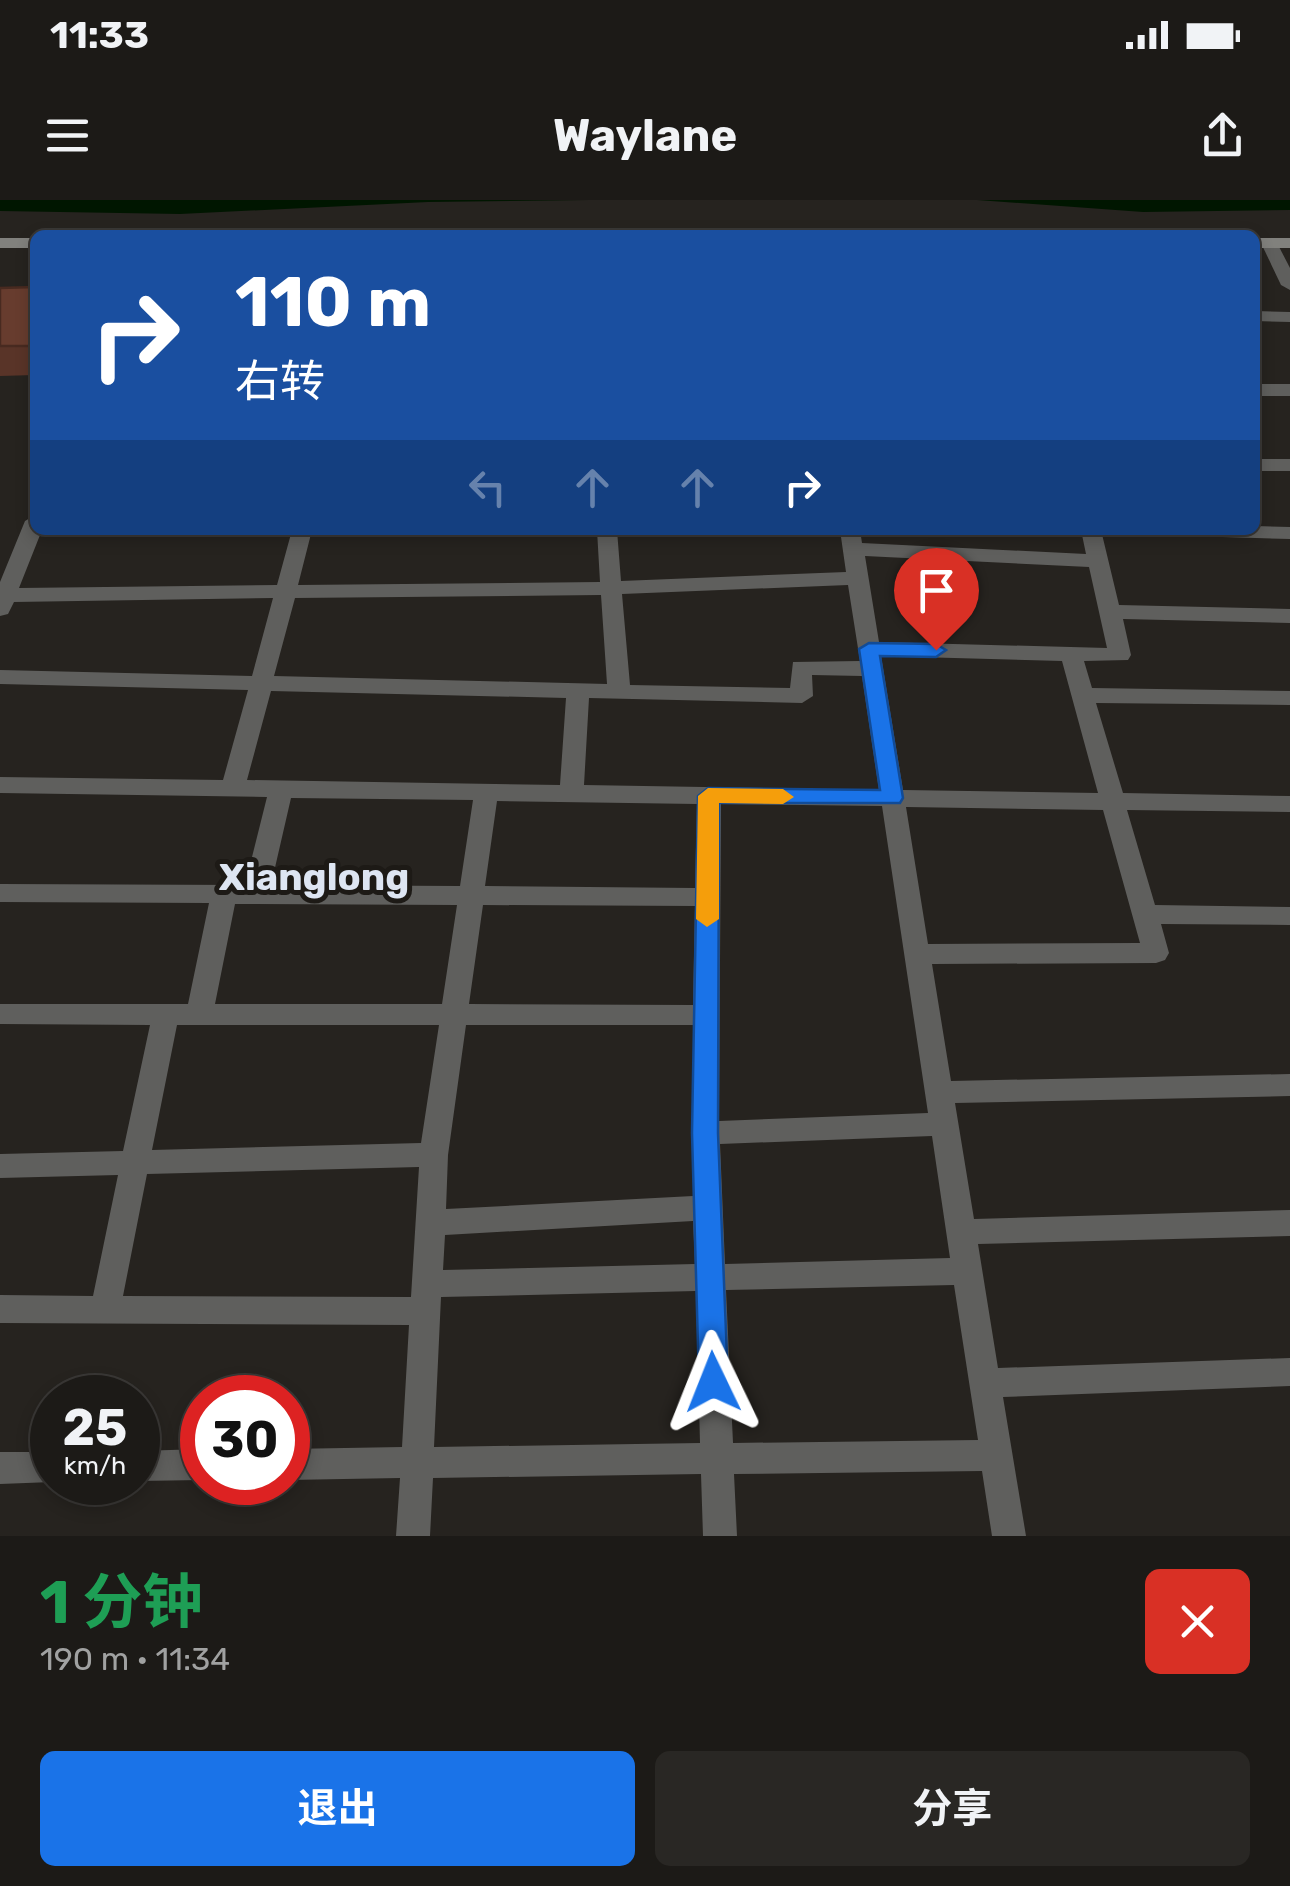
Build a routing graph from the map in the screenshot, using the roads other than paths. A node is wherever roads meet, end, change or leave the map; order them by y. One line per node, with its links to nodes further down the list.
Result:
1 (0, 243): 2 (street)
2 (30, 243)
3 (1290, 243): 4 (street)
4 (1271, 246): 5 (street)
5 (1290, 285)
6 (1260, 316): 7 (street)
7 (1290, 317)
8 (1260, 390): 9 (street)
9 (1290, 390)
10 (1260, 465): 11 (street)
11 (1290, 465)
12 (1260, 531): 13 (street)
13 (1290, 532)
14 (30, 534): 23 (street)
15 (301, 535): 22 (street)
16 (607, 535): 21 (street)
17 (1092, 535): 19 (street)
18 (852, 539): 19 (street); 20 (street)
19 (1098, 561): 24 (street)
20 (858, 578): 21 (street); 27 (street)
21 (612, 588): 22 (street); 31 (street)
22 (285, 594): 23 (street); 29 (street)
23 (3, 602)
24 (1110, 612): 25 (street); 26 (street)
25 (1290, 616)
26 (1070, 654): 27 (street); 32 (street)
27 (871, 659): 31 (street); 40 (street)
28 (0, 677): 29 (street)
29 (261, 683): 30 (street); 35 (street)
30 (578, 690): 31 (street); 38 (street)
31 (619, 692)
32 (1082, 694): 33 (street); 41 (street)
33 (1290, 698)
34 (0, 786): 35 (street)
35 (233, 789): 36 (street)
36 (281, 790): 37 (street); 45 (street)
37 (486, 792): 38 (street); 46 (street)
38 (571, 794): 39 (street)
39 (708, 796): 40 (street); 47 (street)
40 (892, 798): 41 (street); 50 (street)
41 (1112, 802): 42 (street); 48 (street)
42 (1290, 804)
43 (0, 892): 44 (street)
44 (224, 894): 45 (street); 53 (street)
45 (256, 894): 46 (street)
46 (471, 895): 47 (street); 54 (street)
47 (708, 897): 55 (street)
48 (1145, 914): 49 (street); 50 (street)
49 (1290, 916)
50 (917, 954): 57 (street)
51 (0, 1014): 52 (street)
52 (166, 1014): 53 (street); 61 (street)
53 (199, 1014): 54 (street)
54 (454, 1015): 55 (street); 60 (street)
55 (706, 1015): 59 (street)
56 (1290, 1085): 57 (street)
57 (939, 1092): 58 (street)
58 (944, 1124): 59 (street); 66 (street)
59 (705, 1133): 63 (street)
60 (434, 1155): 61 (street); 64 (street)
61 (136, 1162): 62 (street); 71 (street)
62 (0, 1166)
63 (708, 1208): 64 (street); 68 (street)
64 (430, 1223): 69 (street)
65 (1290, 1223): 66 (street)
66 (961, 1232): 67 (street)
67 (968, 1271): 68 (street); 73 (street)
68 (709, 1277): 69 (street); 75 (street)
69 (426, 1298): 71 (street); 76 (street)
70 (0, 1309): 71 (street)
71 (105, 1310)
72 (1290, 1372): 73 (street)
73 (984, 1383): 74 (street)
74 (996, 1455): 75 (street); 82 (street)
75 (716, 1458): 76 (street); 81 (street)
76 (417, 1462): 77 (street); 80 (street)
77 (310, 1464)
78 (30, 1467): 79 (street)
79 (0, 1468)
80 (413, 1536)
81 (720, 1536)
82 (1009, 1536)

